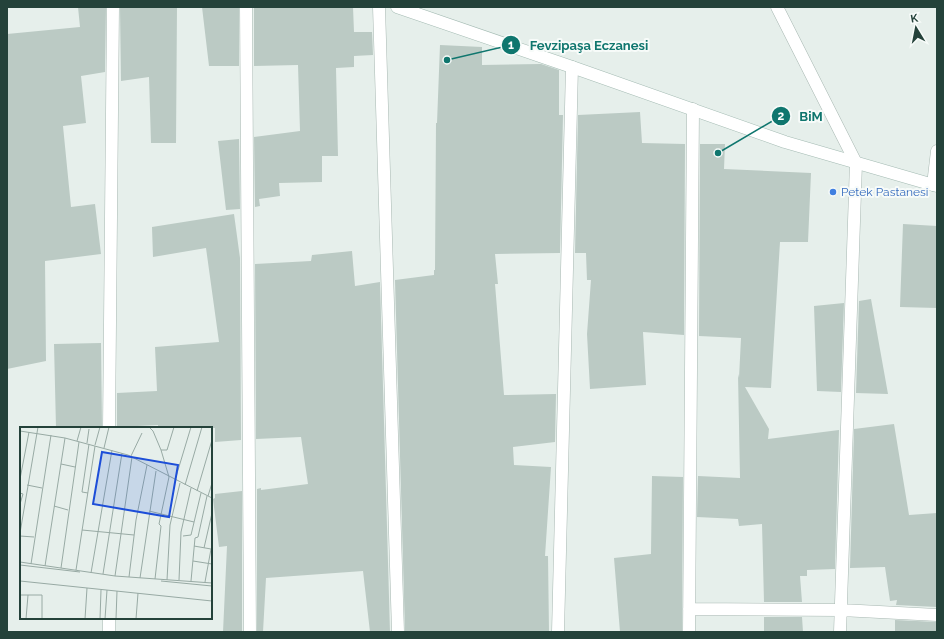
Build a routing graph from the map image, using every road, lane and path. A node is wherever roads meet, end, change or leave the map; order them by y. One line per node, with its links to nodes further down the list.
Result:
1 (114, 7): 11 (street)
2 (246, 7): 17 (street)
3 (379, 7): 18 (street)
4 (397, 7): 6 (street)
5 (778, 7): 9 (street)
6 (572, 66): 7 (street); 19 (street)
7 (693, 109): 9 (street); 12 (street)
8 (937, 151): 10 (street)
9 (856, 163): 10 (street); 13 (street)
10 (935, 186)
11 (109, 427)
12 (690, 609): 13 (street); 20 (street)
13 (840, 610): 14 (street); 21 (street)
14 (937, 615)
15 (109, 619): 16 (street)
16 (109, 632)
17 (250, 632)
18 (398, 632)
19 (558, 632)
20 (689, 632)
21 (840, 632)

